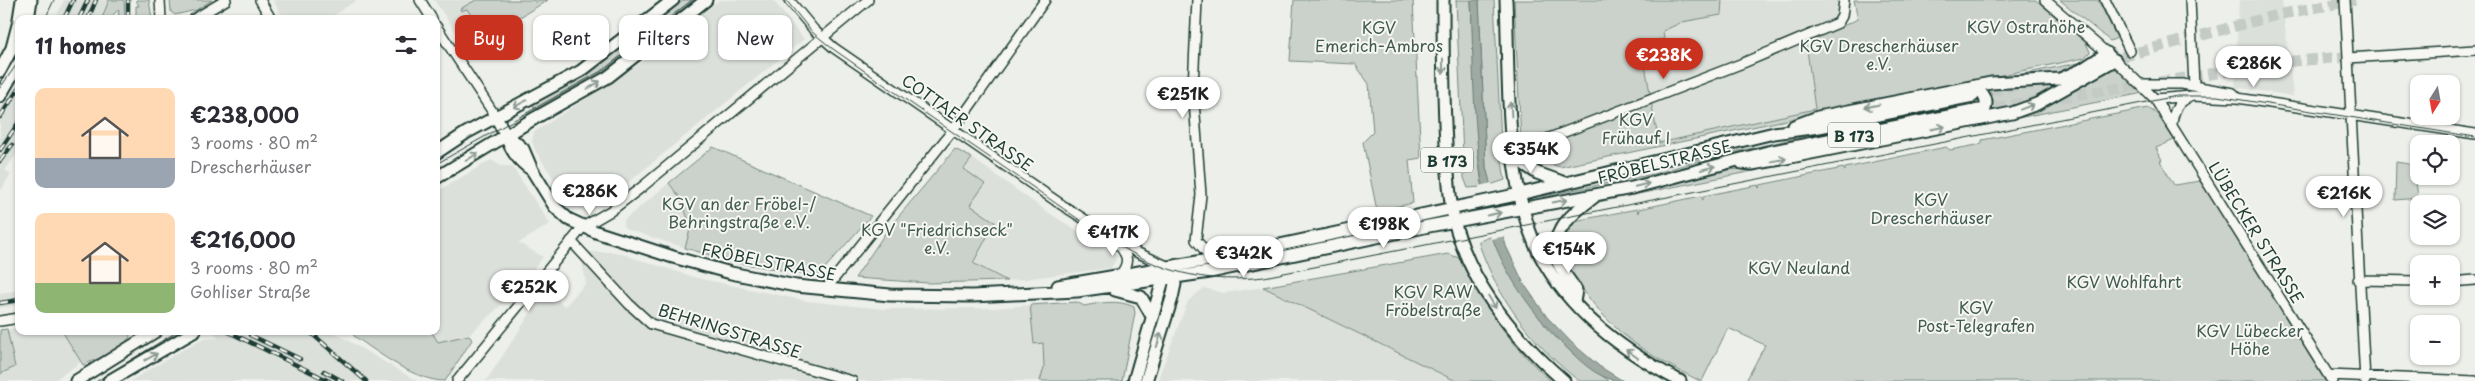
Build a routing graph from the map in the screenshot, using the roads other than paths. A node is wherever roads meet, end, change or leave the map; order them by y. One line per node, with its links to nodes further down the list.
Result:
1 (22, 0): 21 (main road)
2 (31, 0): 22 (main road)
3 (160, 0): 23 (street)
4 (226, 0): 24 (street)
5 (260, 0): 25 (street)
6 (420, 0): 26 (street)
7 (673, 0): 46 (main road, one-way to 46)
8 (706, 0): 50 (main road, one-way to 8)
9 (789, 0): 30 (street, COTTAER STRASSE)
10 (868, 0): 30 (street)
11 (1045, 0): 48 (street)
12 (1197, 0): 64 (street)
13 (1436, 0): 27 (main road)
14 (1443, 0): 27 (main road, B 173)
15 (1506, 0): 53 (main road, one-way to 15)
16 (1844, 0): 51 (street)
17 (2045, 0): 33 (street, LÜBECKER STRASSE)
18 (2105, 0): 32 (street)
19 (2190, 0): 38 (street)
20 (2345, 0): 34 (street)
21 (20, 15)
22 (29, 15)
23 (161, 15)
24 (201, 15)
25 (269, 15)
26 (429, 15)
27 (1443, 20): 58 (main road, B 173, one-way to 58)
28 (440, 32): 46 (street, FRÖBELSTRASSE)
29 (15, 36): 36 (main road)
30 (822, 37): 48 (street, COTTAER STRASSE); 61 (street)
31 (2475, 50): 34 (street)
32 (2130, 51)
33 (2111, 56): 37 (street, LÜBECKER STRASSE); 39 (main road, FRÖBELSTRASSE); 44 (main road, FRÖBELSTRASSE, one-way to 33)
34 (2348, 58): 45 (street)
35 (15, 70): 40 (main road)
36 (0, 71)
37 (2141, 84): 38 (street); 43 (street, LÜBECKER STRASSE)
38 (2194, 86): 42 (street)
39 (1972, 91): 44 (main road); 55 (main road, FRÖBELSTRASSE, one-way to 55)
40 (0, 96)
41 (2192, 96): 42 (street); 43 (street); 47 (street)
42 (2237, 98): 45 (street)
43 (2155, 99): 47 (street, LÜBECKER STRASSE)
44 (1979, 115): 56 (main road, FRÖBELSTRASSE, one-way to 44)
45 (2351, 115): 49 (street); 68 (street)
46 (496, 117): 50 (main road, FRÖBELSTRASSE); 52 (main road)
47 (2172, 125): 81 (street, LÜBECKER STRASSE)
48 (953, 130): 62 (street, COTTAER STRASSE); 73 (street)
49 (2475, 134)
50 (507, 135): 54 (main road, one-way to 50); 61 (main road, FRÖBELSTRASSE)
51 (1537, 146)
52 (440, 150)
53 (1515, 158): 55 (main road); 57 (main road)
54 (440, 176)
55 (1565, 183): 57 (main road, FRÖBELSTRASSE)
56 (1598, 194): 59 (main road, FRÖBELSTRASSE, one-way to 56); 75 (main road)
57 (1515, 195): 58 (main road, FRÖBELSTRASSE); 59 (main road)
58 (1451, 208): 60 (main road, B 173); 64 (main road, FRÖBELSTRASSE)
59 (1518, 209): 60 (main road, FRÖBELSTRASSE, one-way to 59); 75 (main road)
60 (1454, 221): 67 (main road, FRÖBELSTRASSE); 89 (main road, one-way to 89)
61 (583, 227): 63 (street); 73 (main road, FRÖBELSTRASSE)
62 (1116, 239): 65 (street, COTTAER STRASSE); 66 (street, COTTAER STRASSE)
63 (571, 241): 85 (street); 86 (street, BEHRINGSTRASSE)
64 (1212, 259): 65 (main road, FRÖBELSTRASSE)
65 (1167, 266): 66 (main road, FRÖBELSTRASSE); 67 (main road)
66 (1120, 275): 74 (main road, FRÖBELSTRASSE)
67 (1169, 278): 72 (main road, FRÖBELSTRASSE); 76 (main road); 88 (main road, one-way to 67)
68 (2358, 280): 71 (street); 82 (street)
69 (2475, 280): 70 (street)
70 (2460, 281)
71 (2410, 282)
72 (1102, 288): 74 (main road, FRÖBELSTRASSE); 76 (main road)
73 (825, 290): 74 (main road, FRÖBELSTRASSE)
74 (1032, 292)
75 (1574, 302): 90 (main road, one-way to 75)
76 (1153, 318): 87 (main road)
77 (15, 319): 78 (street)
78 (0, 321)
79 (146, 335): 83 (main road)
80 (188, 335): 84 (main road, one-way to 80)
81 (2330, 378): 82 (street)
82 (2364, 379): 91 (street)
83 (76, 381)
84 (109, 381)
85 (457, 381)
86 (852, 381)
87 (1134, 381)
88 (1146, 381)
89 (1564, 381)
90 (1680, 381)
91 (2475, 381)

